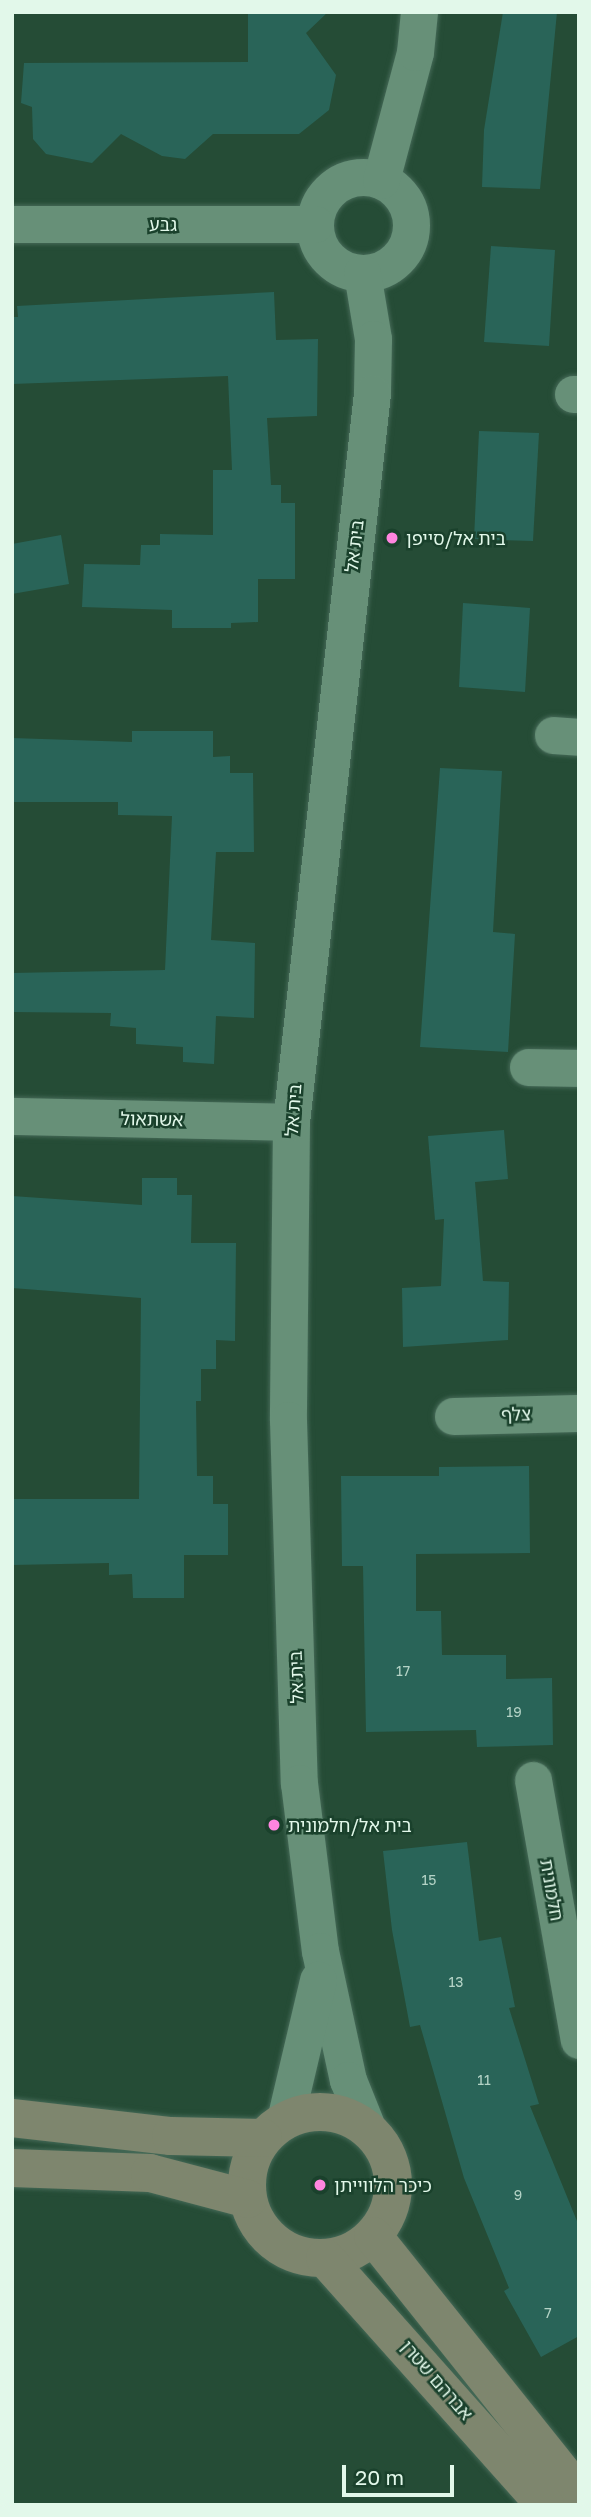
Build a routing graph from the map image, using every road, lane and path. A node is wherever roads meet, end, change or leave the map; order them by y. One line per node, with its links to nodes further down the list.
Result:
1 (419, 12): 2 (street)
2 (381, 180): 4 (street); 5 (street)
3 (12, 224): 4 (street, גבע)
4 (314, 224): 5 (street)
5 (362, 273): 9 (street, בית אל)
6 (528, 1068): 7 (street)
7 (579, 1069)
8 (12, 1116): 9 (street, אשתאול)
9 (291, 1122): 13 (street, בית אל)
10 (579, 1413): 11 (street, צלף)
11 (453, 1416)
12 (533, 1780): 14 (street, חלמונית)
13 (320, 1951): 16 (street, בית אל); 17 (street, בית אל)
14 (579, 2040)
15 (12, 2118): 16 (street)
16 (274, 2129): 17 (street); 19 (street)
17 (368, 2130): 20 (street)
18 (12, 2168): 19 (street)
19 (248, 2199): 21 (street)
20 (373, 2236): 21 (street); 22 (street, אברהם שטרן)
21 (326, 2258): 23 (street, אברהם שטרן)
22 (579, 2494)
23 (545, 2505)

